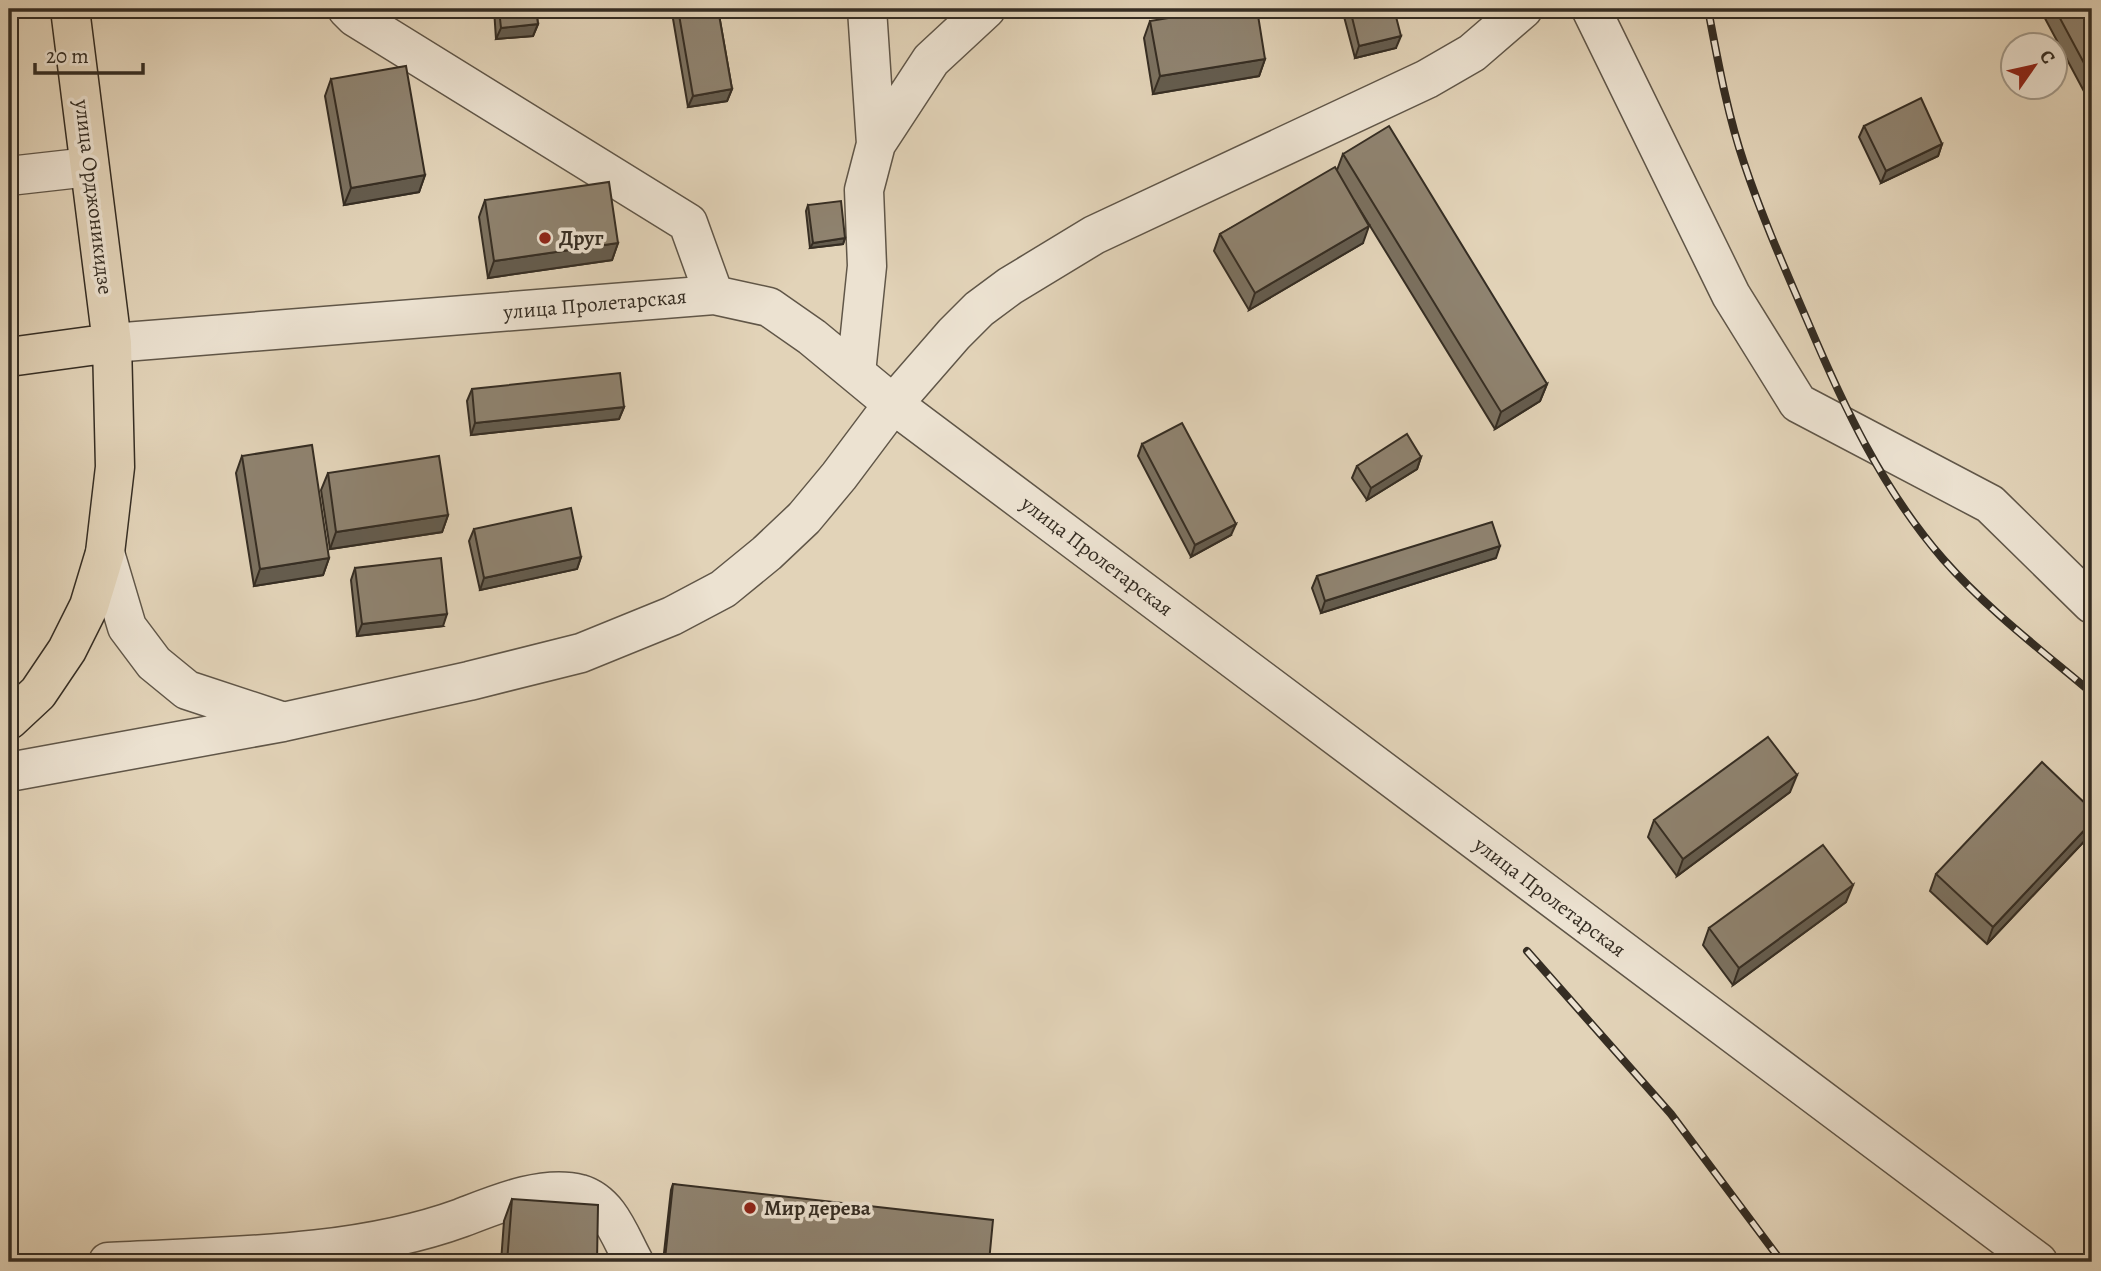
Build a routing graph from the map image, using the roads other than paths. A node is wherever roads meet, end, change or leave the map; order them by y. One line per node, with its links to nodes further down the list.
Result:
1 (70, 9): 8 (main road, улица Орджоникидзе)
2 (347, 9): 10 (street)
3 (867, 9): 7 (street)
4 (986, 9): 7 (street)
5 (1524, 9): 14 (street)
6 (1591, 9): 16 (street)
7 (876, 144): 13 (street)
8 (89, 167): 9 (street); 11 (main road, улица Орджоникидзе)
9 (9, 176)
10 (714, 295): 11 (street, улица Пролетарская); 13 (street, улица Пролетарская)
11 (112, 343): 12 (main road, улица Пролетарская); 15 (main road, улица Орджоникидзе)
12 (9, 356)
13 (856, 373): 14 (street, улица Пролетарская)
14 (893, 404): 18 (street); 22 (street, улица Пролетарская)
15 (105, 553): 17 (main road, улица Орджоникидзе); 18 (street)
16 (2092, 604)
17 (9, 720)
18 (283, 722): 19 (street)
19 (9, 772)
20 (108, 1262): 21 (street)
21 (634, 1262)
22 (2038, 1262)

